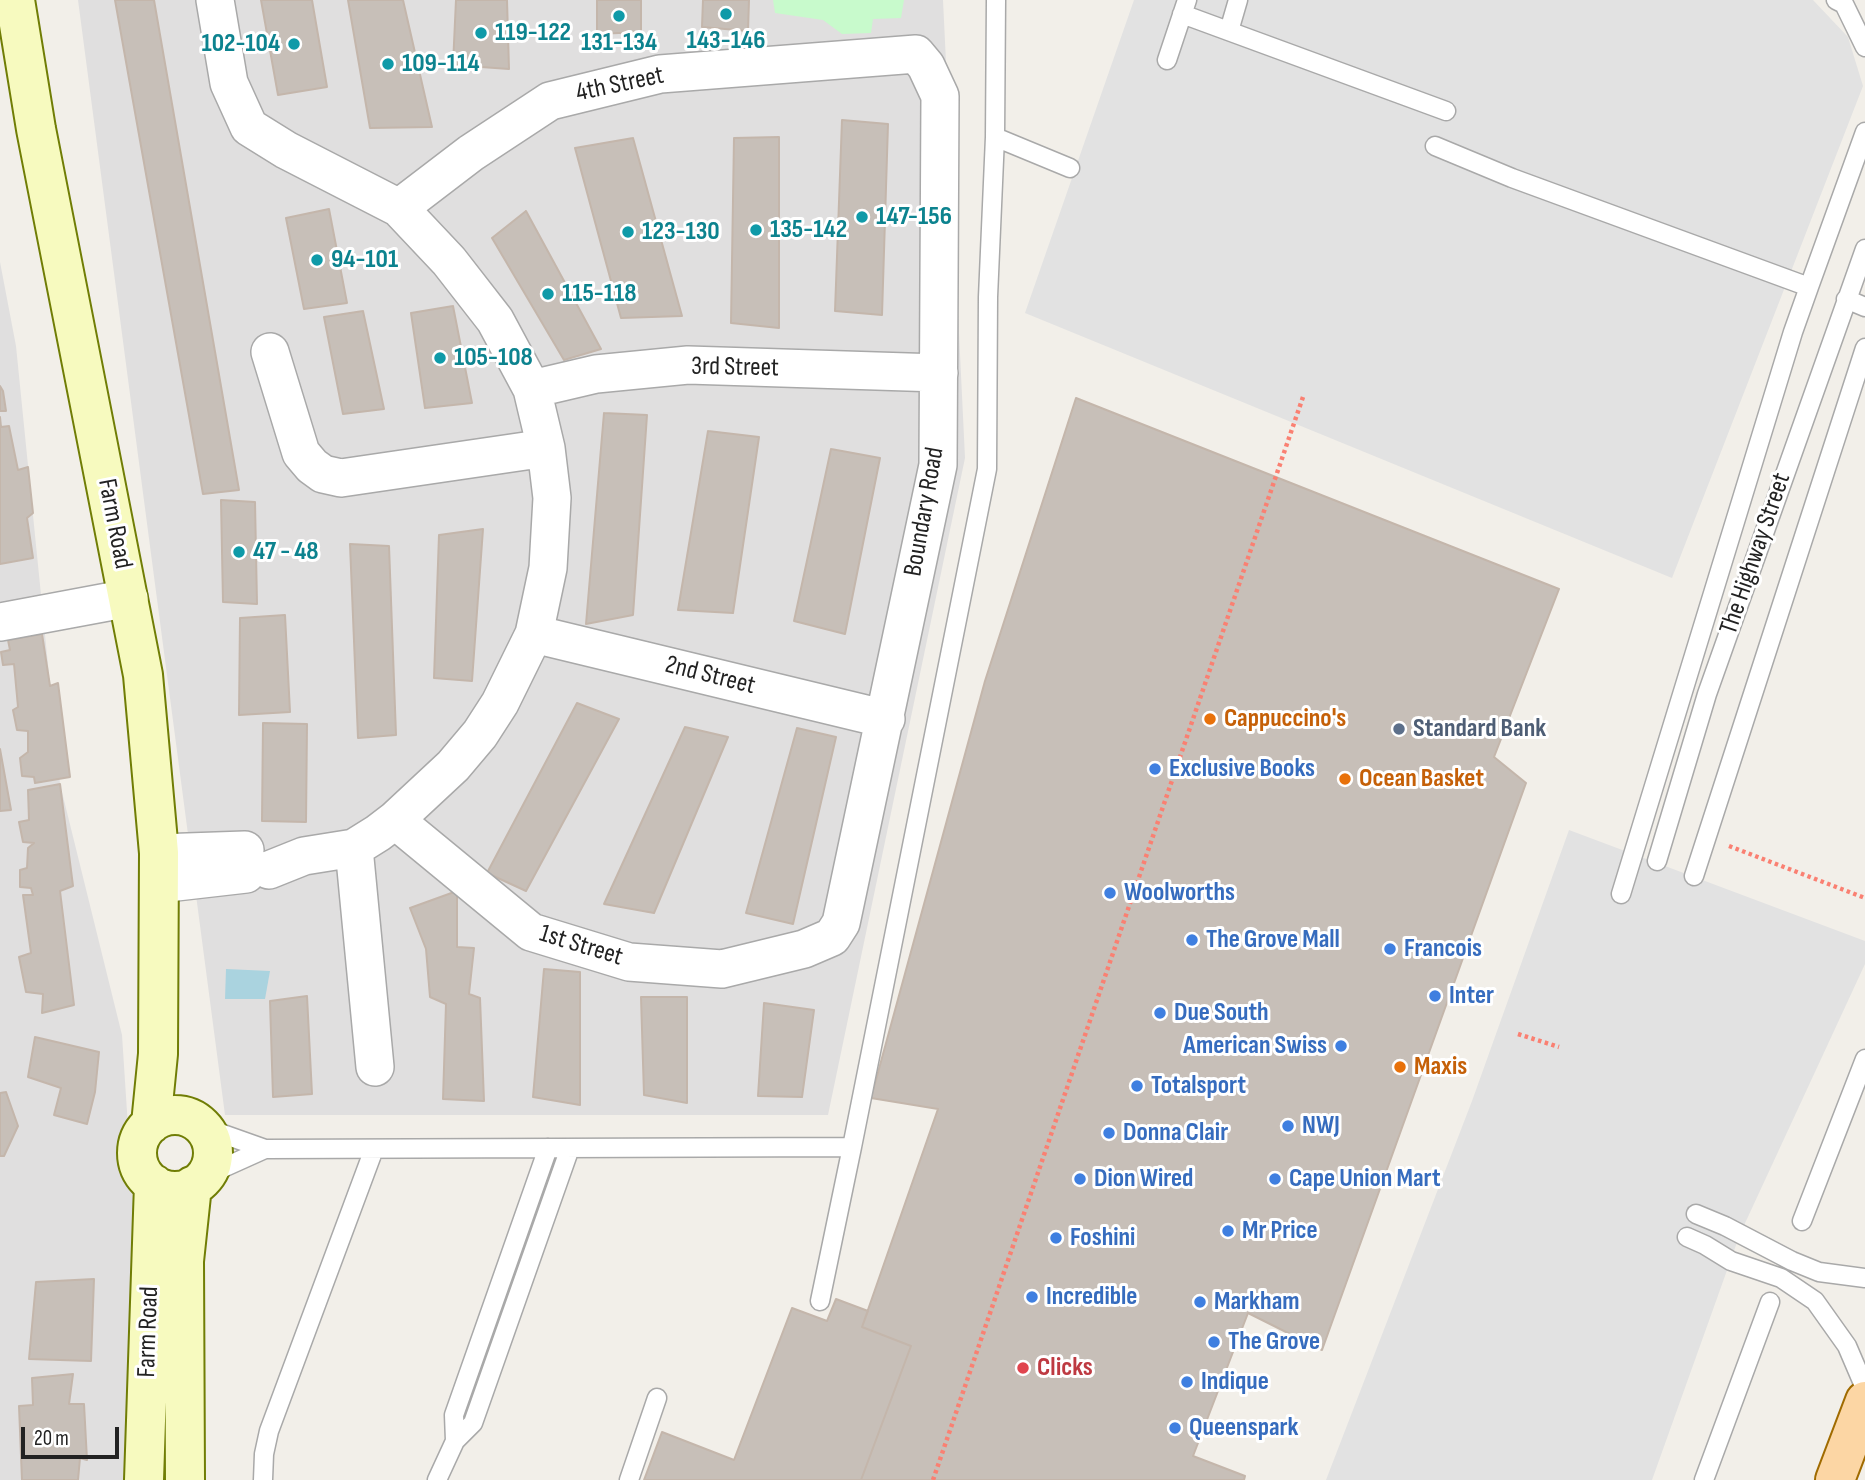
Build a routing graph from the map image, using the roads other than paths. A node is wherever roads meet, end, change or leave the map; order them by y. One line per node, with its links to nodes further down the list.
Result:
1 (15, 0): 26 (street, Farm Road)
2 (215, 0): 16 (street)
3 (996, 0): 13 (lane)
4 (1238, 0): 7 (lane)
5 (1836, 0): 8 (lane)
6 (1185, 7): 7 (lane); 10 (lane)
7 (1229, 31): 11 (lane)
8 (1865, 47)
9 (916, 54): 16 (street, 4th Street); 23 (street, Boundary Road)
10 (1167, 60)
11 (1446, 111)
12 (1865, 132): 18 (lane)
13 (995, 137): 15 (lane); 40 (lane)
14 (1435, 146): 18 (lane)
15 (1070, 168)
16 (399, 208): 24 (street)
17 (1865, 249): 19 (lane, The Highway Street)
18 (1809, 287): 35 (lane)
19 (1846, 299): 20 (lane); 32 (lane, The Highway Street)
20 (1865, 307)
21 (270, 352): 25 (street)
22 (1864, 354): 34 (lane, The Highway Street)
23 (939, 373): 24 (street, 3rd Street); 29 (street, Boundary Road)
24 (533, 388): 25 (street)
25 (546, 448): 28 (street)
26 (129, 598): 27 (street); 33 (street, Farm Road)
27 (0, 622)
28 (534, 634): 29 (street, 2nd Street); 30 (street)
29 (886, 719): 36 (street, Boundary Road)
30 (395, 820): 31 (street); 36 (street, 1st Street)
31 (354, 848): 33 (street); 38 (street)
32 (1657, 861)
33 (159, 868): 39 (street, Farm Road)
34 (1694, 876)
35 (1621, 894)
36 (804, 948)
37 (1865, 1059): 48 (lane)
38 (375, 1067)
39 (180, 1122): 43 (lane); 45 (street); 46 (street)
40 (852, 1147): 42 (lane); 51 (lane)
41 (548, 1148): 42 (lane); 44 (lane); 56 (lane)
42 (570, 1148): 57 (lane)
43 (265, 1149): 44 (lane); 45 (lane)
44 (374, 1149): 61 (lane)
45 (199, 1181): 46 (street); 60 (street, Farm Road)
46 (154, 1184): 59 (street, Farm Road)
47 (1696, 1214): 50 (lane)
48 (1802, 1221)
49 (1687, 1237): 53 (lane)
50 (1865, 1278)
51 (820, 1301)
52 (1770, 1302): 64 (lane)
53 (1865, 1388)
54 (657, 1398): 63 (lane)
55 (1865, 1401): 65 (main road)
56 (454, 1415): 57 (lane); 58 (lane)
57 (473, 1423): 58 (lane)
58 (455, 1441): 62 (lane)
59 (144, 1480)
60 (185, 1480)
61 (263, 1480)
62 (437, 1480)
63 (629, 1480)
64 (1704, 1480)
65 (1835, 1480)

